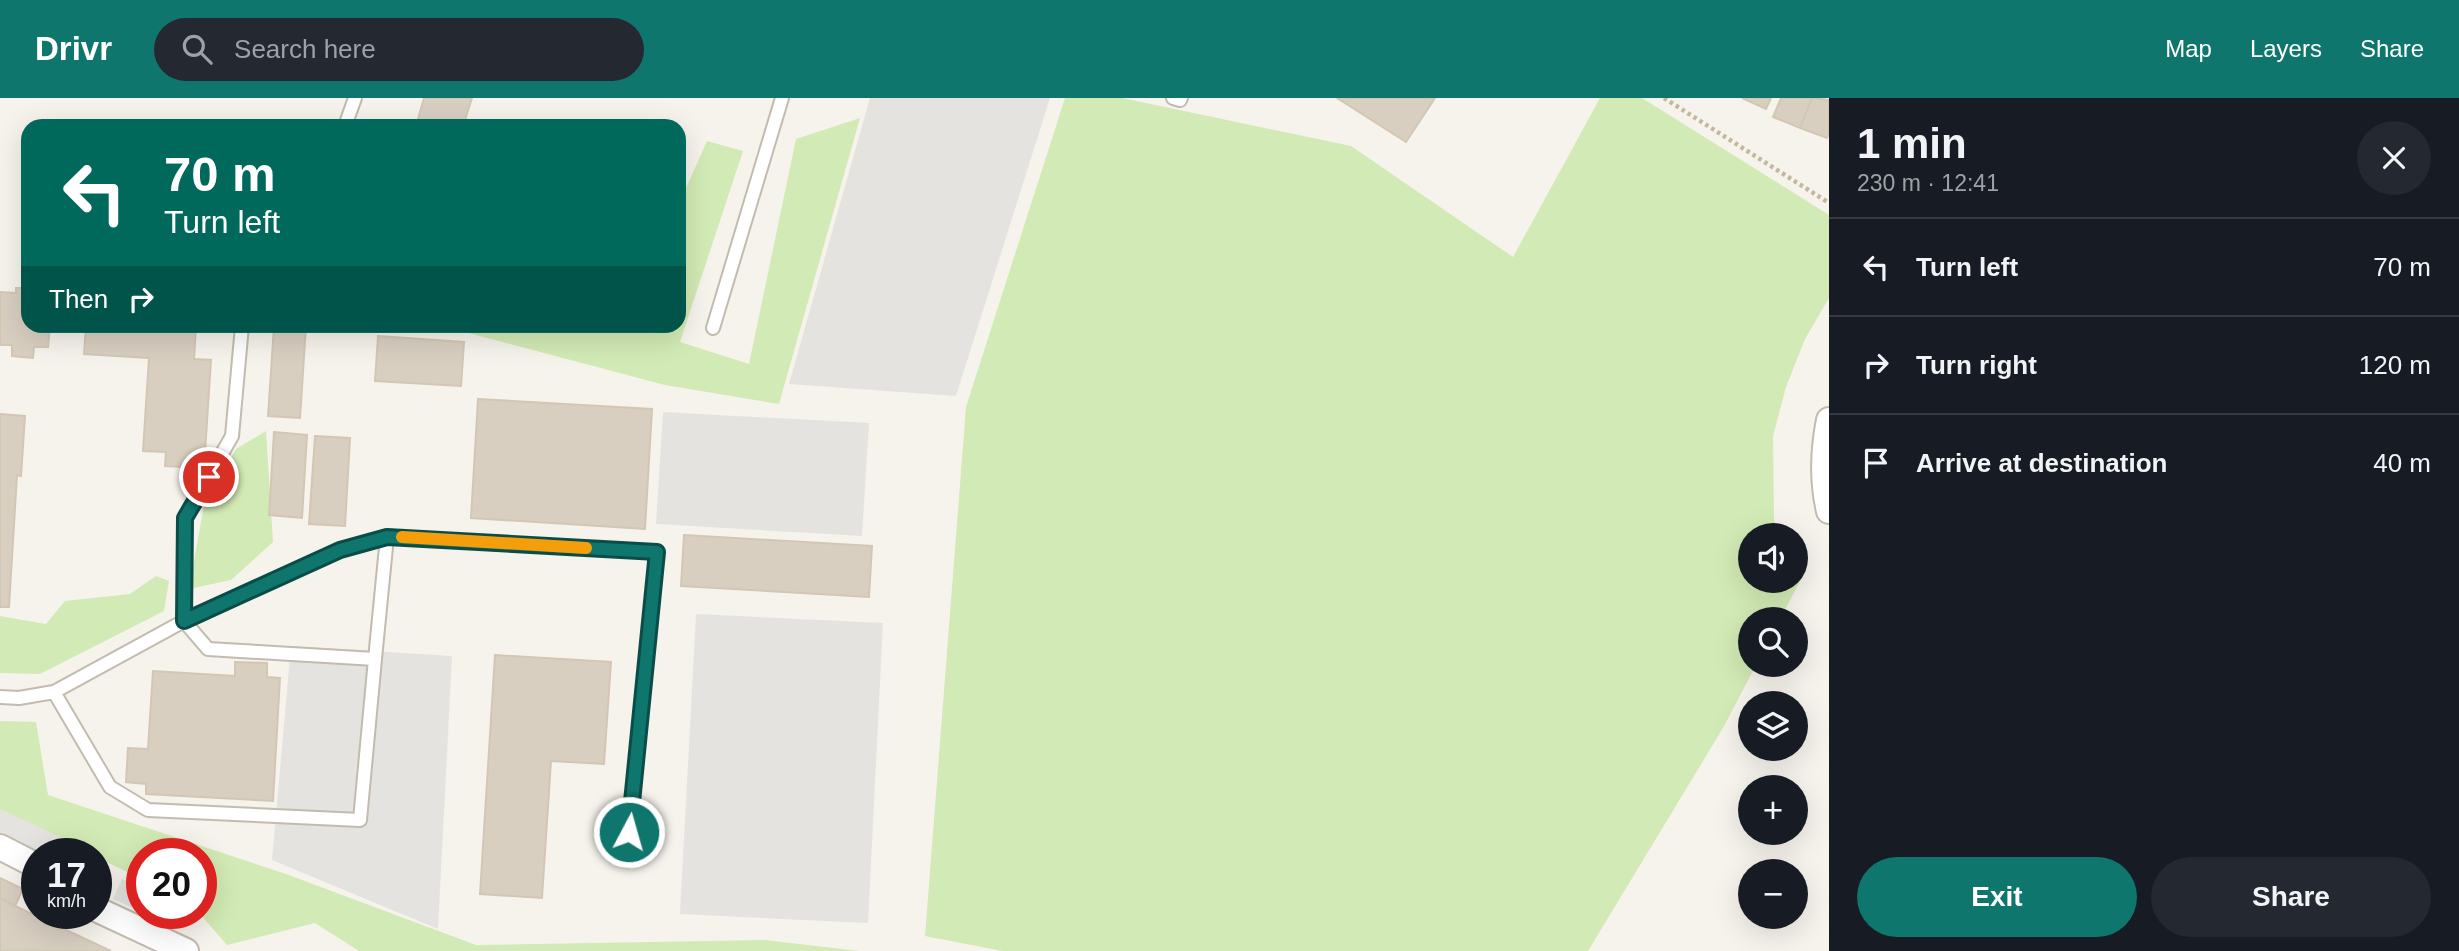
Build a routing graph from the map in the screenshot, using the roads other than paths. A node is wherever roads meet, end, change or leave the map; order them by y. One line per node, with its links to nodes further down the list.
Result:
1 (355, 98): 5 (lane)
2 (782, 98): 6 (lane)
3 (1173, 98): 4 (lane)
4 (1181, 98)
5 (348, 119)
6 (713, 328)
7 (241, 333): 11 (lane)
8 (1829, 420): 9 (street)
9 (1829, 511)
10 (387, 537): 11 (lane); 12 (lane); 17 (lane)
11 (184, 621): 12 (lane); 13 (lane)
12 (375, 659): 13 (lane)
13 (54, 692): 14 (lane)
14 (0, 697)
15 (0, 847): 16 (street)
16 (21, 858)
17 (626, 860)
18 (112, 916): 19 (street)
19 (187, 951)

